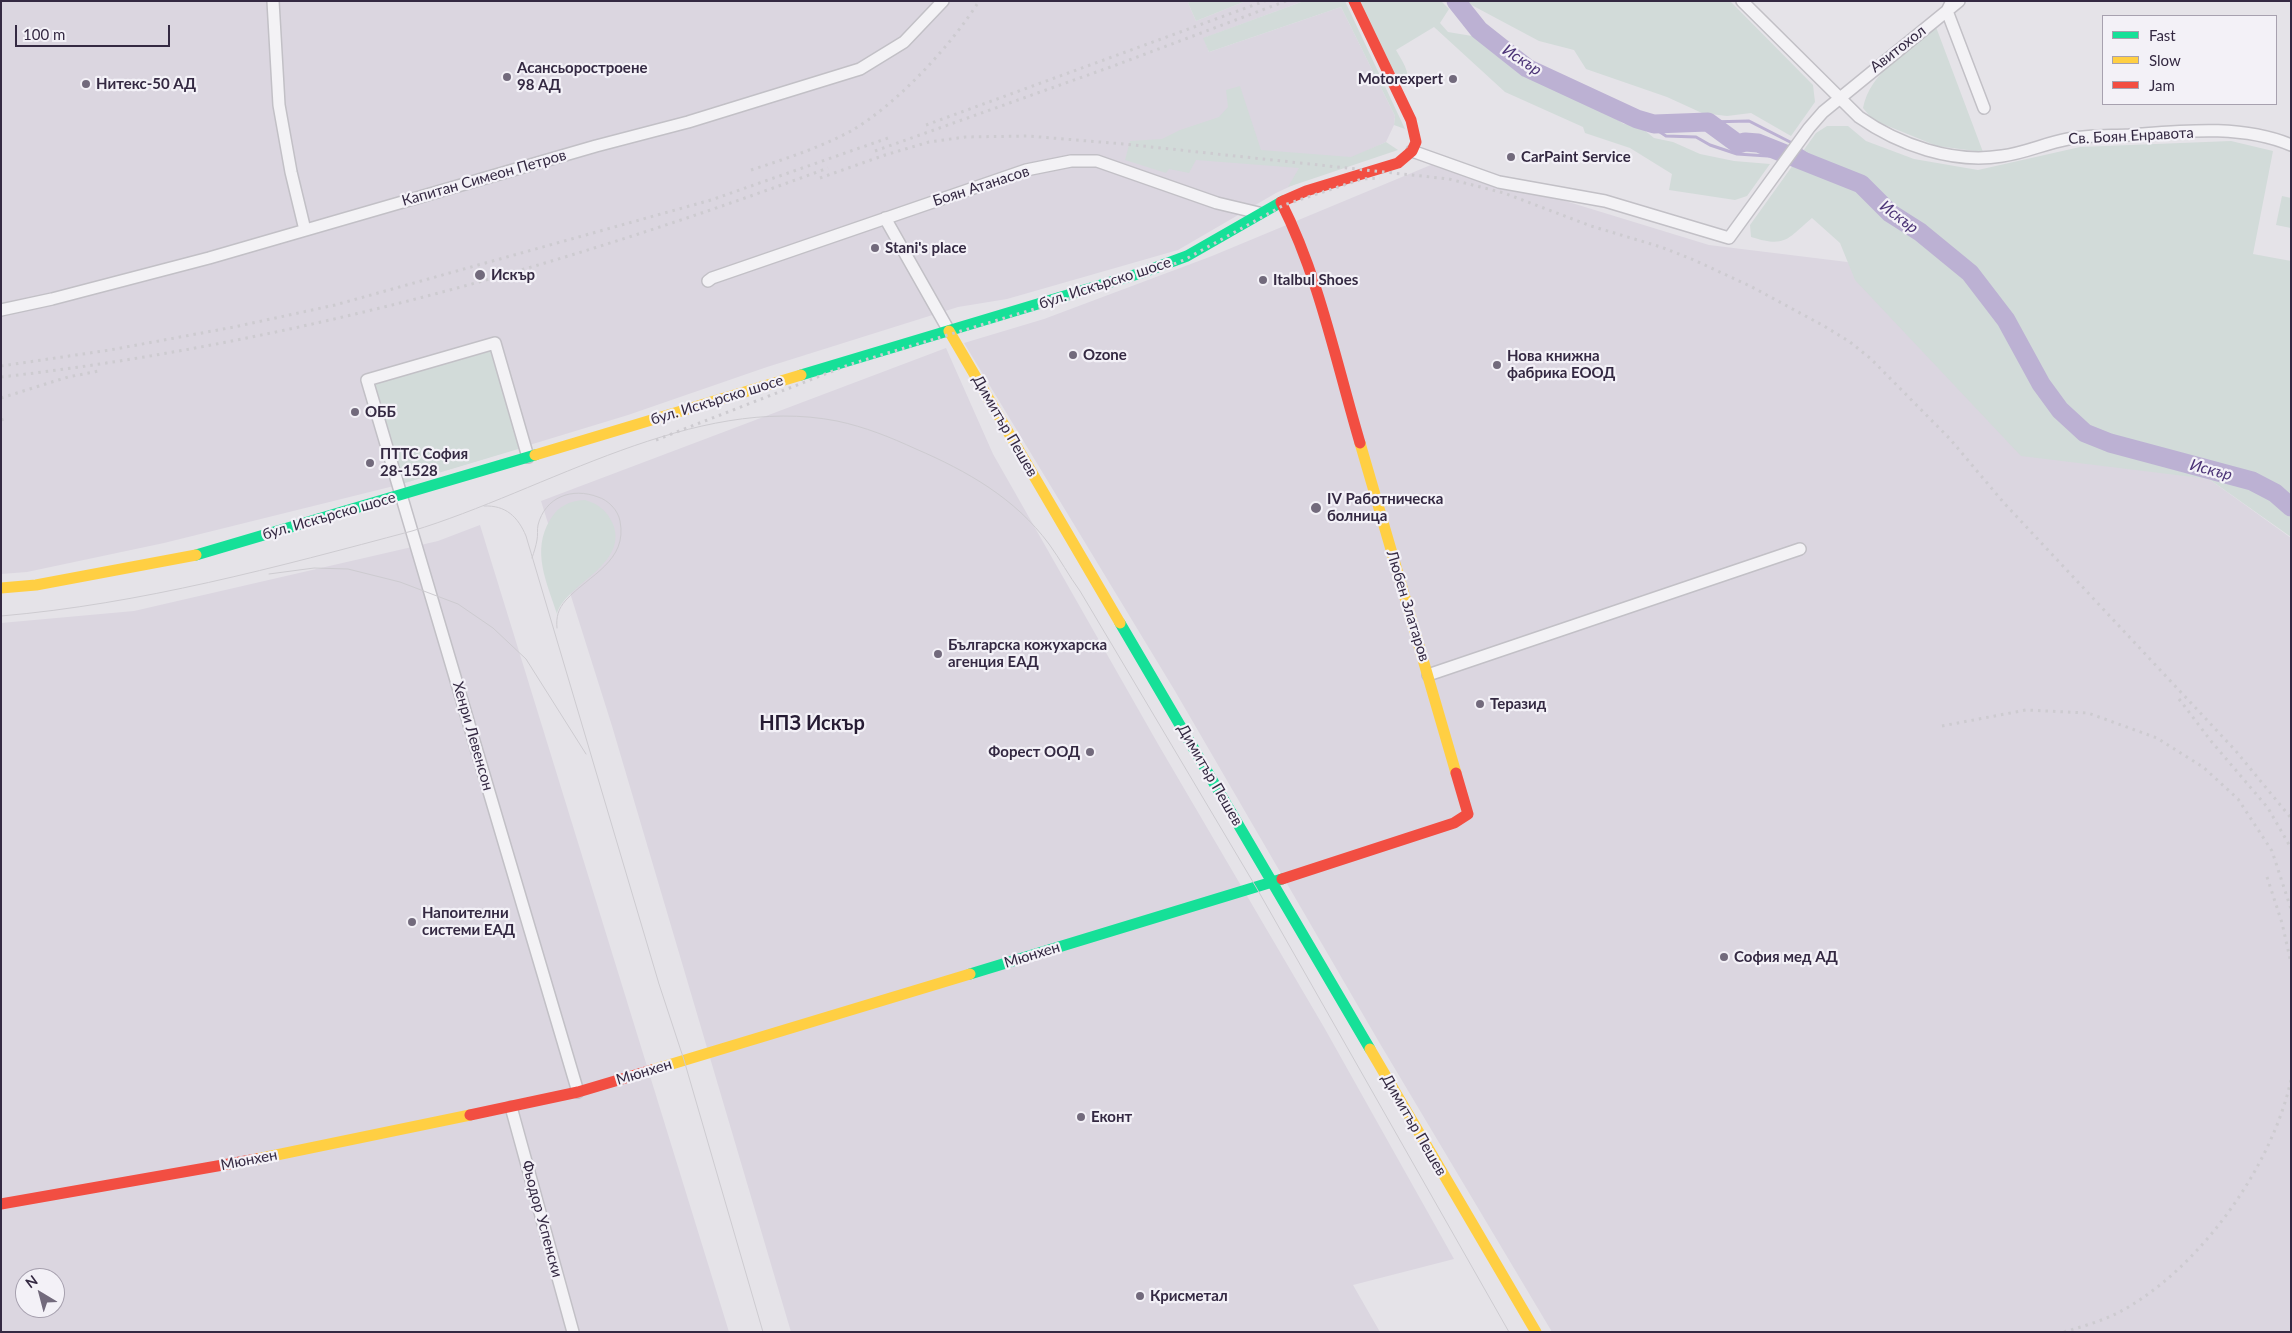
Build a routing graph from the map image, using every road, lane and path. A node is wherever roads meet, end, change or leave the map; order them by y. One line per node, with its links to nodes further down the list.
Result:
1 (273, 1): 14 (street)
2 (943, 1): 14 (street, Капитан Симеон Петров)
3 (1354, 1): 10 (street)
4 (1742, 1): 7 (street, Св. Боян Енравота)
5 (1959, 1): 6 (street, Авитохол)
6 (1949, 6): 7 (street, Авитохол); 8 (street)
7 (1838, 98): 9 (street, Св. Боян Енравота); 10 (street, Авитохол)
8 (1984, 108)
9 (2291, 146)
10 (1412, 151): 11 (street, бул. Искърско шосе)
11 (1281, 202): 12 (street, бул. Искърско шосе); 22 (street, Любен Златаров)
12 (1259, 213): 13 (street, Боян Атанасов); 17 (street, бул. Искърско шосе)
13 (885, 218): 15 (street, Боян Атанасов); 17 (street, Димитър Пешев)
14 (305, 230): 16 (street, Капитан Симеон Петров)
15 (708, 281)
16 (1, 310)
17 (949, 330): 18 (street, бул. Искърско шосе); 23 (street, Димитър Пешев)
18 (528, 457): 19 (street, бул. Искърско шосе); 19 (street, Хенри Левенсон)
19 (401, 496): 21 (street, бул. Искърско шосе); 24 (street, Хенри Левенсон)
20 (1800, 548): 22 (street)
21 (1, 588)
22 (1428, 675): 23 (street, Любен Златаров)
23 (1272, 882): 24 (street, Мюнхен); 28 (street, Димитър Пешев)
24 (578, 1092): 25 (street, Мюнхен)
25 (511, 1107): 26 (street, Мюнхен); 27 (street, Фьодор Успенски)
26 (1, 1204)
27 (572, 1332)
28 (1536, 1332)

